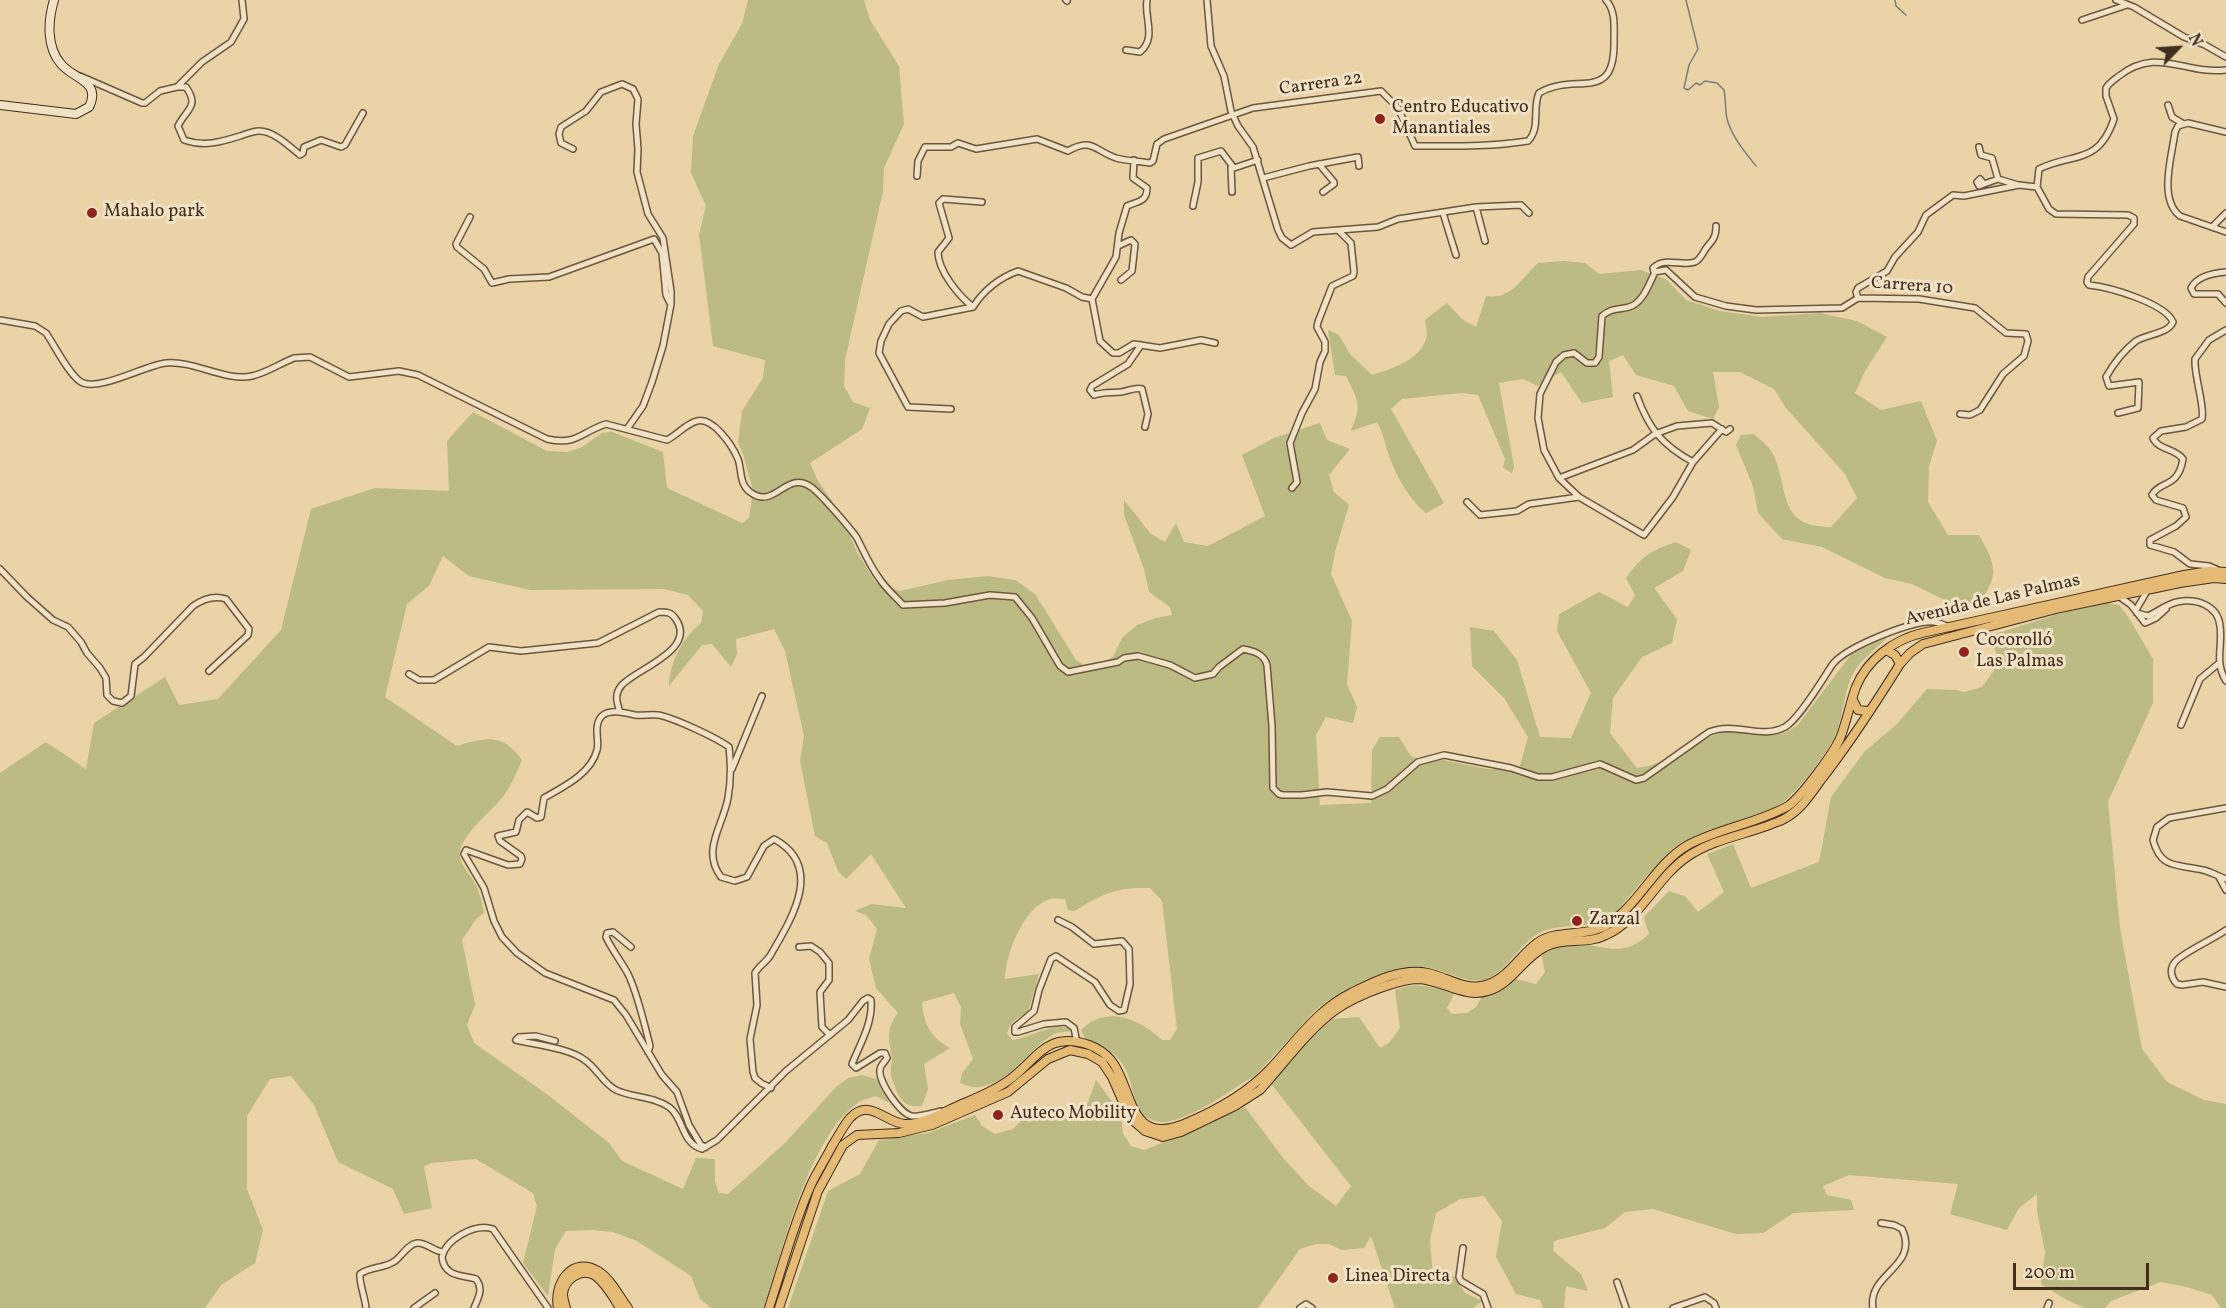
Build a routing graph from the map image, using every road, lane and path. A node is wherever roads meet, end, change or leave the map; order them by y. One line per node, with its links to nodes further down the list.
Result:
1 (54, 0): 12 (main road)
2 (242, 0): 13 (street)
3 (1147, 0): 9 (street)
4 (1207, 0): 17 (street)
5 (1606, 0): 17 (street, Carrera 22)
6 (2116, 0): 7 (street)
7 (2127, 5): 8 (street); 10 (street)
8 (2082, 20)
9 (1126, 50)
10 (2226, 57)
11 (2226, 70): 32 (street)
12 (77, 75): 13 (street); 14 (main road)
13 (177, 87): 16 (street)
14 (0, 105)
15 (2168, 105): 18 (street)
16 (363, 113)
17 (1232, 115): 22 (street, Carrera 22); 23 (street)
18 (2182, 123): 19 (street); 43 (street)
19 (2226, 132)
20 (1979, 147): 29 (street)
21 (573, 149): 55 (street)
22 (1134, 160): 27 (street); 47 (street)
23 (1258, 160): 25 (street); 28 (street)
24 (1319, 164): 26 (street); 28 (street); 34 (street)
25 (1231, 166): 33 (street); 36 (street)
26 (1359, 166)
27 (917, 176)
28 (1263, 178): 44 (street)
29 (1998, 179): 30 (street); 31 (street)
30 (1984, 184)
31 (2019, 186): 32 (street, Carrera 10); 52 (street, Carrera 10)
32 (2037, 188): 63 (street)
33 (1232, 192)
34 (1323, 192)
35 (982, 202): 56 (street)
36 (1193, 206)
37 (1476, 207): 38 (street); 39 (street); 46 (street)
38 (1443, 213): 44 (street); 48 (street)
39 (1529, 213)
40 (2226, 213): 43 (street)
41 (470, 217): 55 (street)
42 (1716, 226): 49 (street)
43 (2212, 227): 45 (street)
44 (1339, 231): 72 (street)
45 (2226, 232)
46 (1485, 241)
47 (1118, 246): 51 (street); 53 (street)
48 (1456, 255)
49 (1655, 272): 52 (street); 71 (street)
50 (2226, 272): 54 (street)
51 (1120, 280)
52 (1858, 298): 64 (street, Carrera 10)
53 (1092, 299): 56 (street); 60 (street)
54 (2226, 303)
55 (671, 304): 66 (street)
56 (973, 307): 62 (street)
57 (0, 320): 66 (street)
58 (2226, 330): 76 (street)
59 (1215, 343): 60 (street)
60 (1140, 345): 65 (street)
61 (1637, 396): 69 (street)
62 (951, 409)
63 (2118, 413)
64 (1960, 414)
65 (1145, 427)
66 (627, 429): 81 (street)
67 (1722, 429): 68 (street); 69 (street); 70 (street)
68 (1730, 429)
69 (1655, 434): 70 (street); 71 (street)
70 (1694, 462): 73 (street)
71 (1559, 478): 73 (street)
72 (1292, 488)
73 (1579, 497): 74 (street)
74 (1467, 502)
75 (0, 569): 85 (street)
76 (2222, 571): 81 (main road, Avenida de Las Palmas)
77 (2226, 579): 78 (main road, Avenida de Las Palmas)
78 (2147, 591): 79 (main road, Avenida de Las Palmas); 80 (street)
79 (2120, 597): 80 (street); 84 (main road, Avenida de Las Palmas)
80 (2137, 611): 83 (street)
81 (1950, 628): 82 (main road, Avenida de Las Palmas)
82 (1886, 650): 84 (main road); 89 (main road, Avenida de Las Palmas)
83 (2218, 663): 87 (street); 92 (street)
84 (1900, 664): 90 (main road, Avenida de Las Palmas)
85 (209, 671)
86 (409, 674): 91 (street)
87 (2226, 681)
88 (762, 696): 93 (street)
89 (1852, 700): 90 (main road); 104 (main road, Avenida de Las Palmas)
90 (1869, 711): 110 (main road, Avenida de Las Palmas)
91 (620, 712): 93 (street); 105 (street)
92 (2181, 725)
93 (731, 773): 106 (street)
94 (2226, 808): 95 (street)
95 (2223, 878): 96 (street)
96 (2226, 890)
97 (1058, 920): 104 (street)
98 (2226, 930): 101 (street)
99 (631, 947): 105 (street)
100 (799, 947): 102 (street)
101 (2226, 987)
102 (830, 1035): 106 (street); 107 (street)
103 (555, 1041): 112 (street)
104 (1077, 1043): 107 (main road)
105 (648, 1052): 112 (street)
106 (771, 1088): 112 (street)
107 (948, 1110): 108 (main road)
108 (884, 1115): 109 (main road); 110 (main road)
109 (847, 1122): 111 (main road); 126 (main road)
110 (880, 1134): 111 (main road, Avenida de Las Palmas)
111 (857, 1135): 127 (main road)
112 (706, 1147)
113 (1881, 1223): 134 (street)
114 (1463, 1248): 130 (street)
115 (443, 1252): 118 (street); 120 (street); 121 (street)
116 (1617, 1282): 131 (street)
117 (435, 1293): 119 (street)
118 (366, 1308)
119 (414, 1308)
120 (474, 1308)
121 (548, 1308)
122 (558, 1308): 125 (main road)
123 (566, 1308): 124 (main road)
124 (620, 1308)
125 (628, 1308)
126 (769, 1308)
127 (779, 1308)
128 (1300, 1308): 129 (street)
129 (1312, 1308)
130 (1488, 1308)
131 (1626, 1308)
132 (1673, 1308): 133 (street)
133 (1716, 1308)
134 (1873, 1308)

